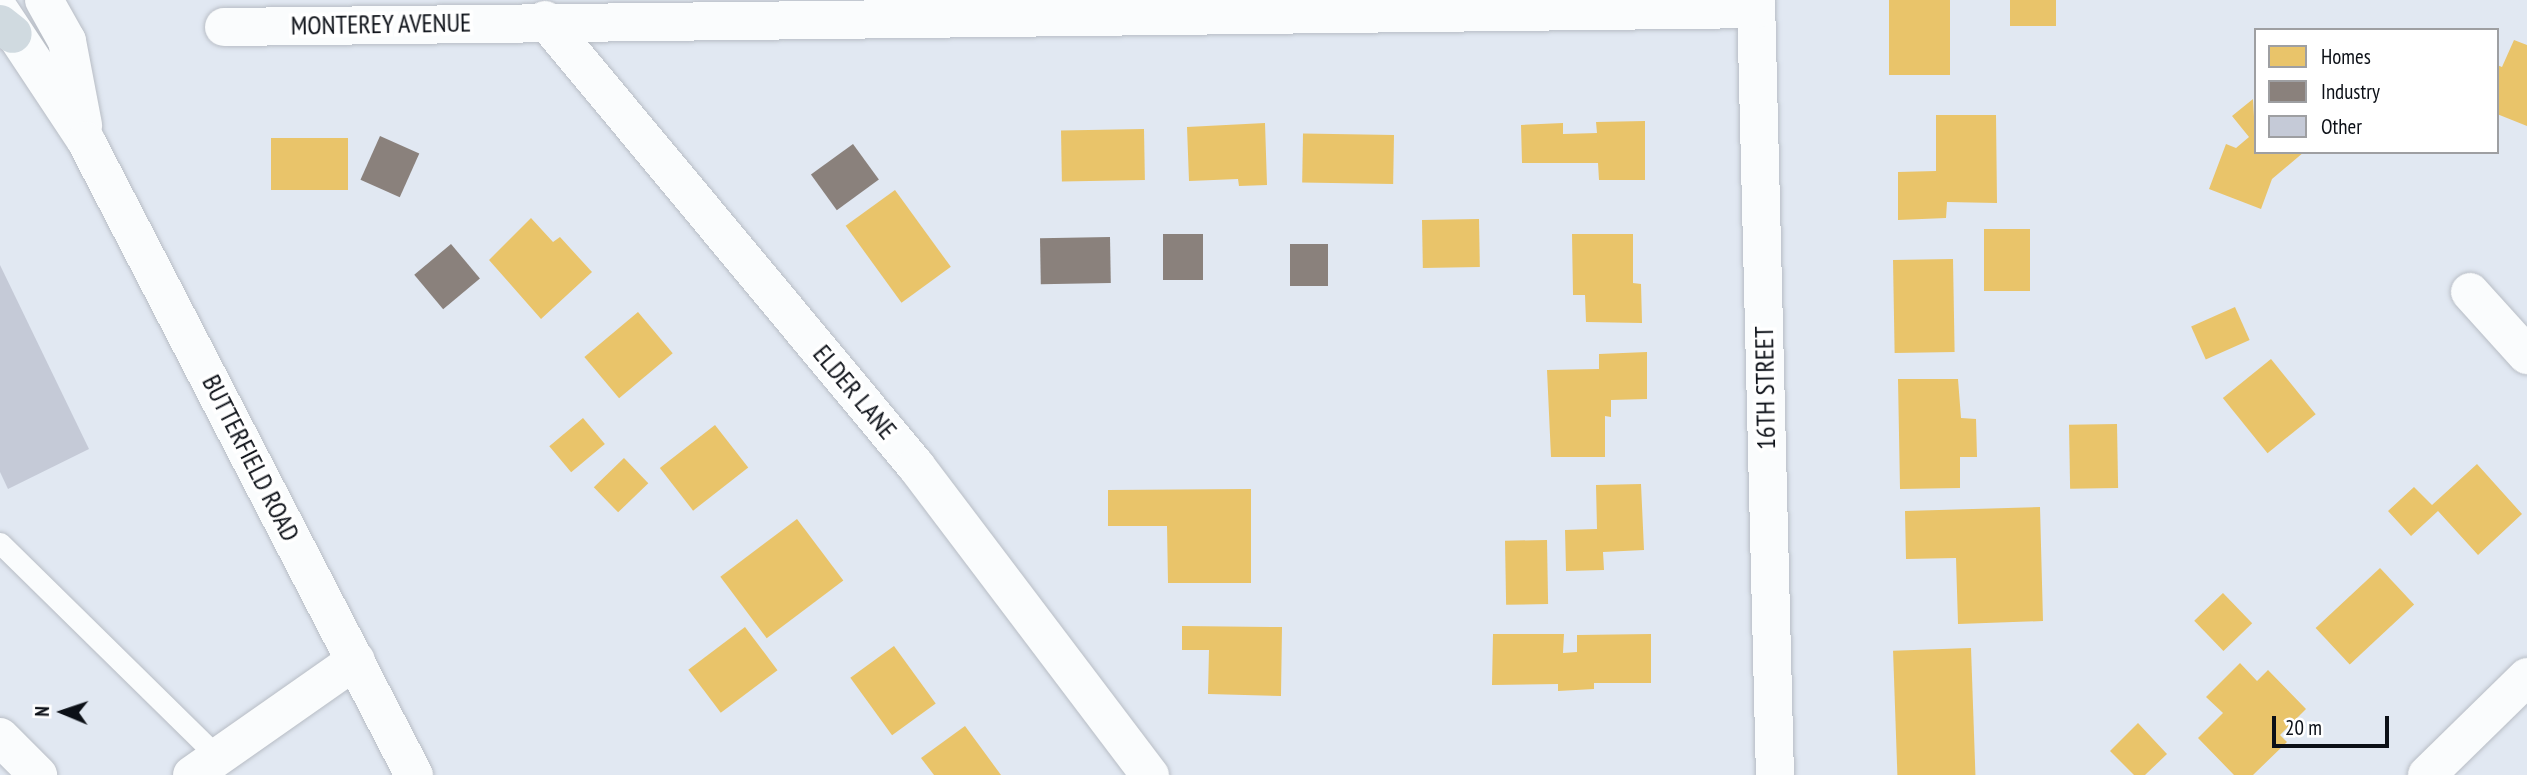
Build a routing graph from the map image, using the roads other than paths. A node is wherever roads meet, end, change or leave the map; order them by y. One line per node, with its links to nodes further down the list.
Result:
1 (44, 0): 6 (street, BUTTERFIELD ROAD)
2 (1756, 4): 3 (street, MONTEREY AVENUE); 17 (street, 16TH STREET)
3 (545, 20): 5 (street, MONTEREY AVENUE); 16 (street, ELDER LANE)
4 (4, 23): 6 (street, BUTTERFIELD ROAD)
5 (224, 27)
6 (86, 141): 10 (street, BUTTERFIELD ROAD)
7 (2470, 292): 8 (street)
8 (2527, 355)
9 (0, 543): 13 (lane)
10 (356, 660): 13 (street); 15 (street, BUTTERFIELD ROAD)
11 (2527, 677): 18 (street)
12 (0, 737): 14 (street)
13 (204, 765)
14 (38, 775)
15 (414, 775)
16 (1150, 775)
17 (1775, 775)
18 (2427, 775)

